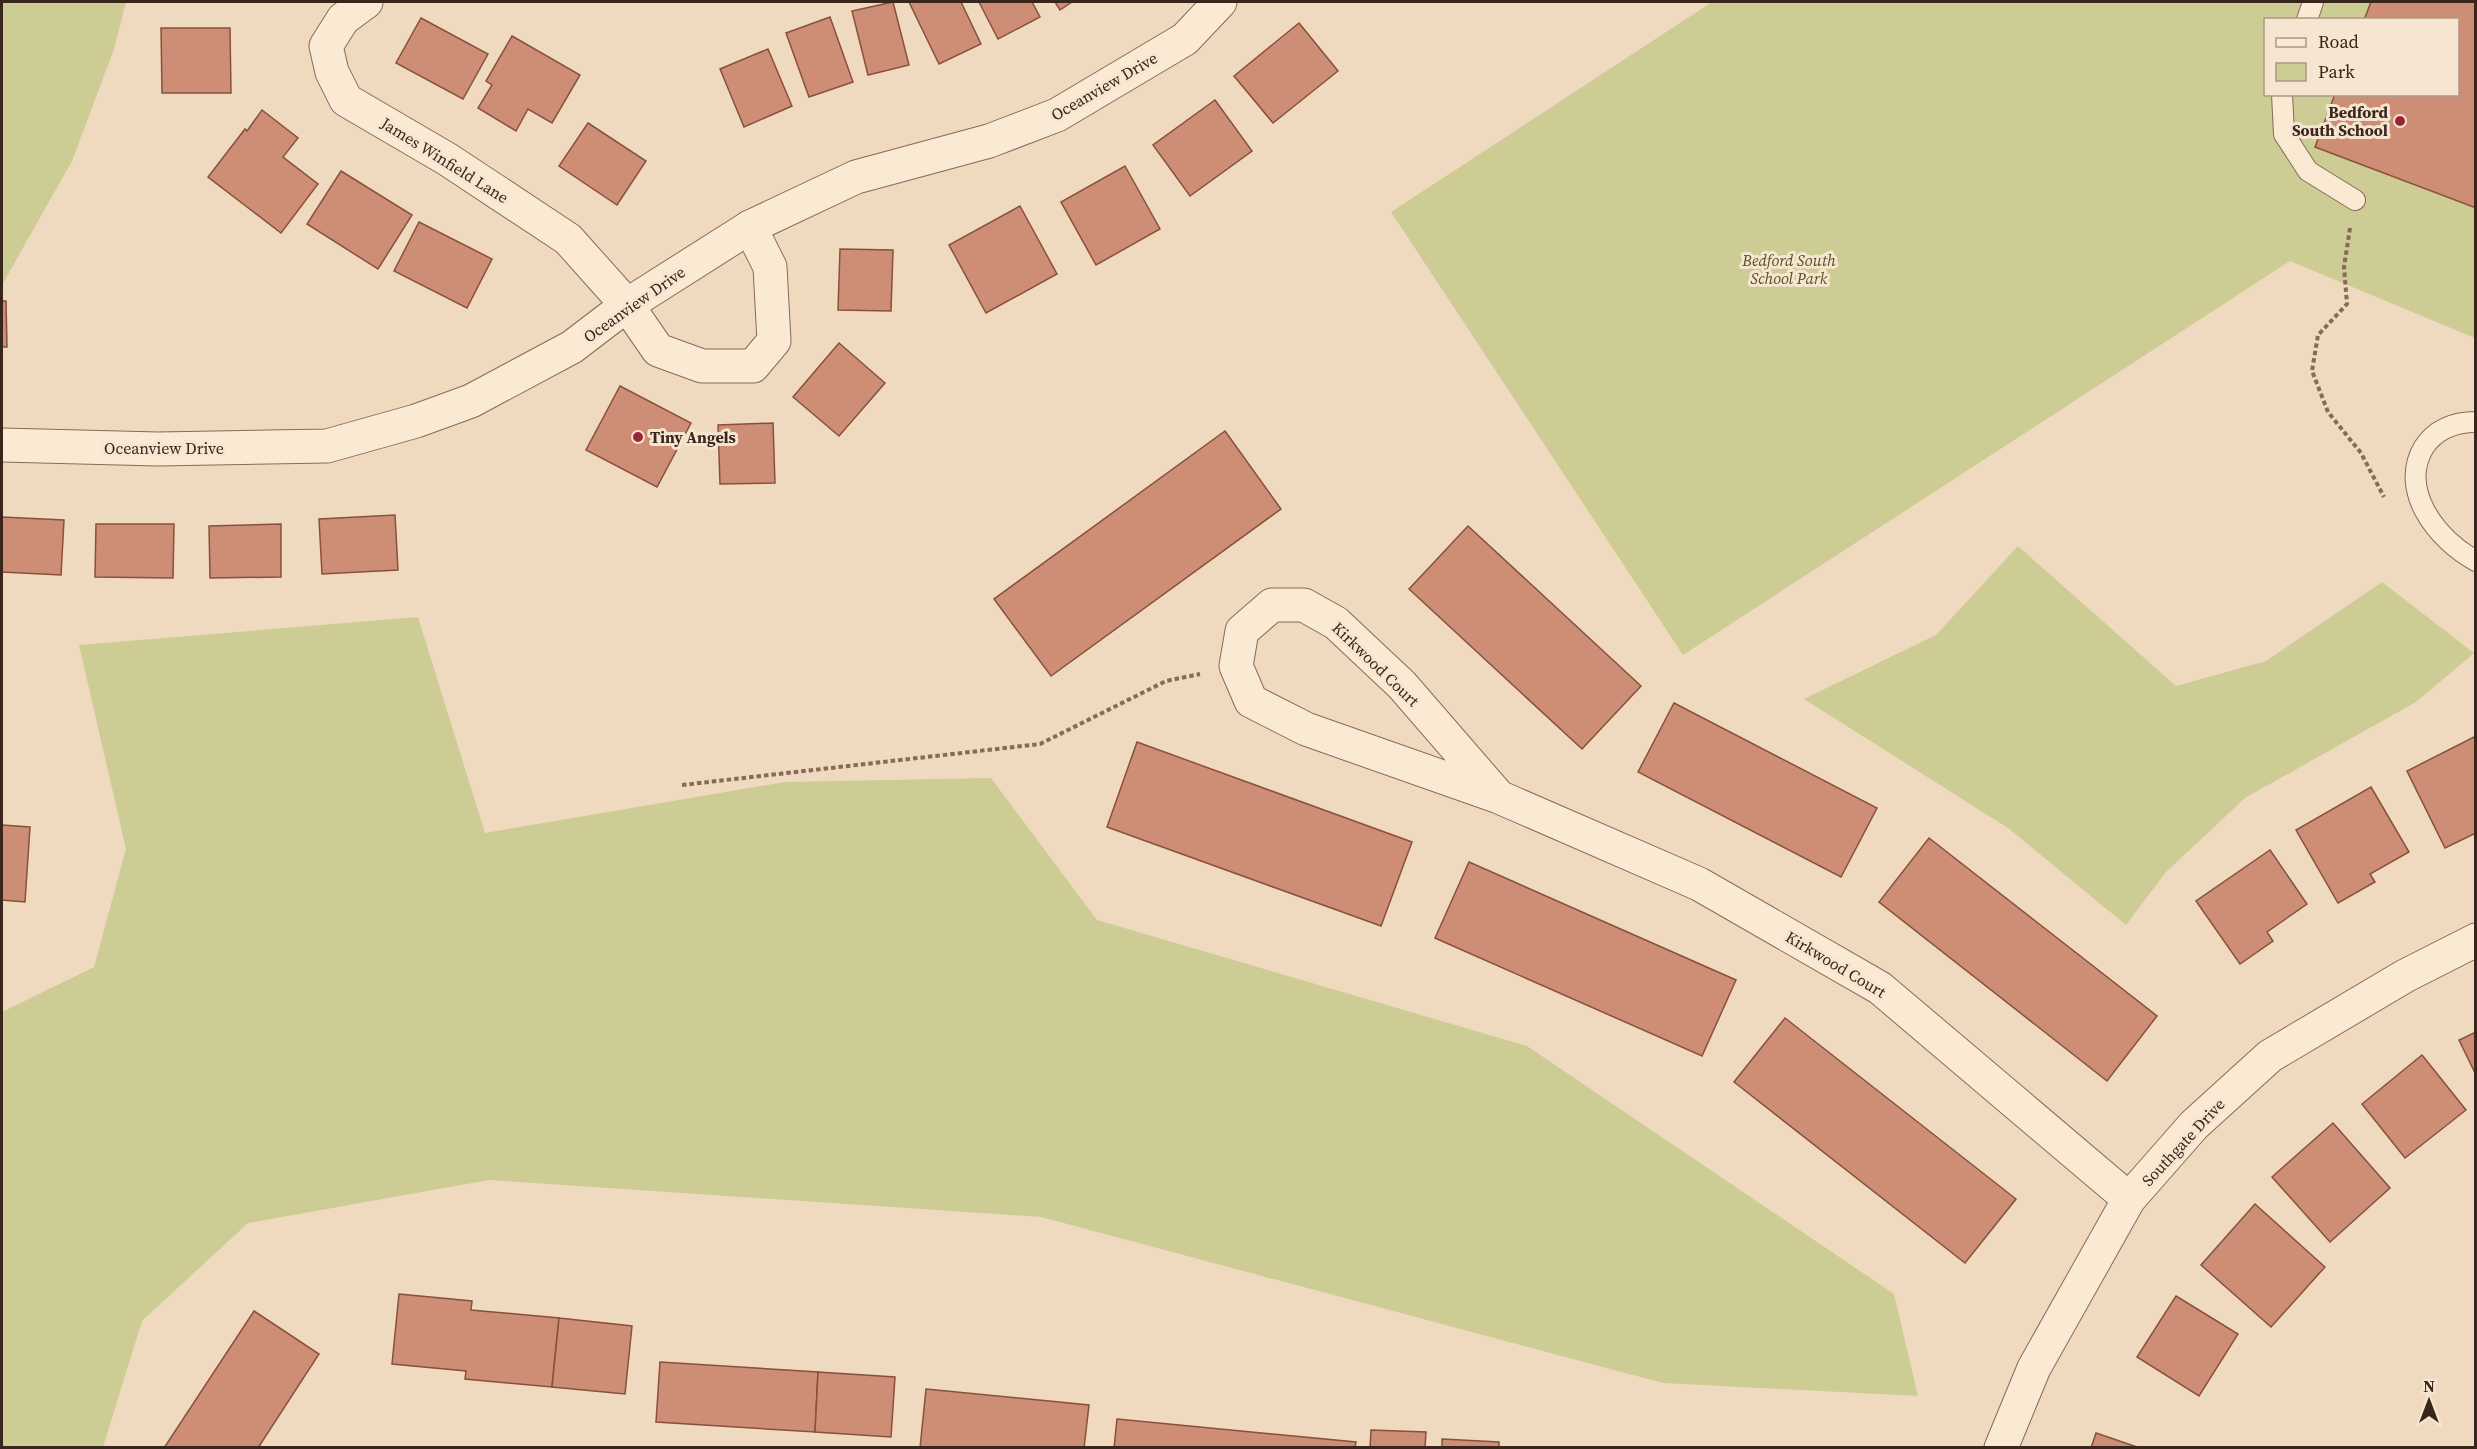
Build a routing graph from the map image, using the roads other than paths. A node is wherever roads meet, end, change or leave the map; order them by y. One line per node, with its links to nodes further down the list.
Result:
1 (366, 2): 8 (street, James Winfield Lane)
2 (1220, 2): 7 (street, Oceanview Drive)
3 (2313, 2): 4 (lane)
4 (2308, 18)
5 (2282, 96): 6 (lane)
6 (2355, 200)
7 (750, 227): 8 (street, Oceanview Drive); 8 (street)
8 (627, 305): 10 (street, Oceanview Drive)
9 (2475, 422): 11 (lane)
10 (2, 445)
11 (2475, 561)
12 (1499, 797): 12 (street, Kirkwood Court); 14 (street, Kirkwood Court)
13 (2475, 940): 14 (street, Southgate Drive)
14 (2129, 1199): 15 (street, Southgate Drive)
15 (2001, 1448)

